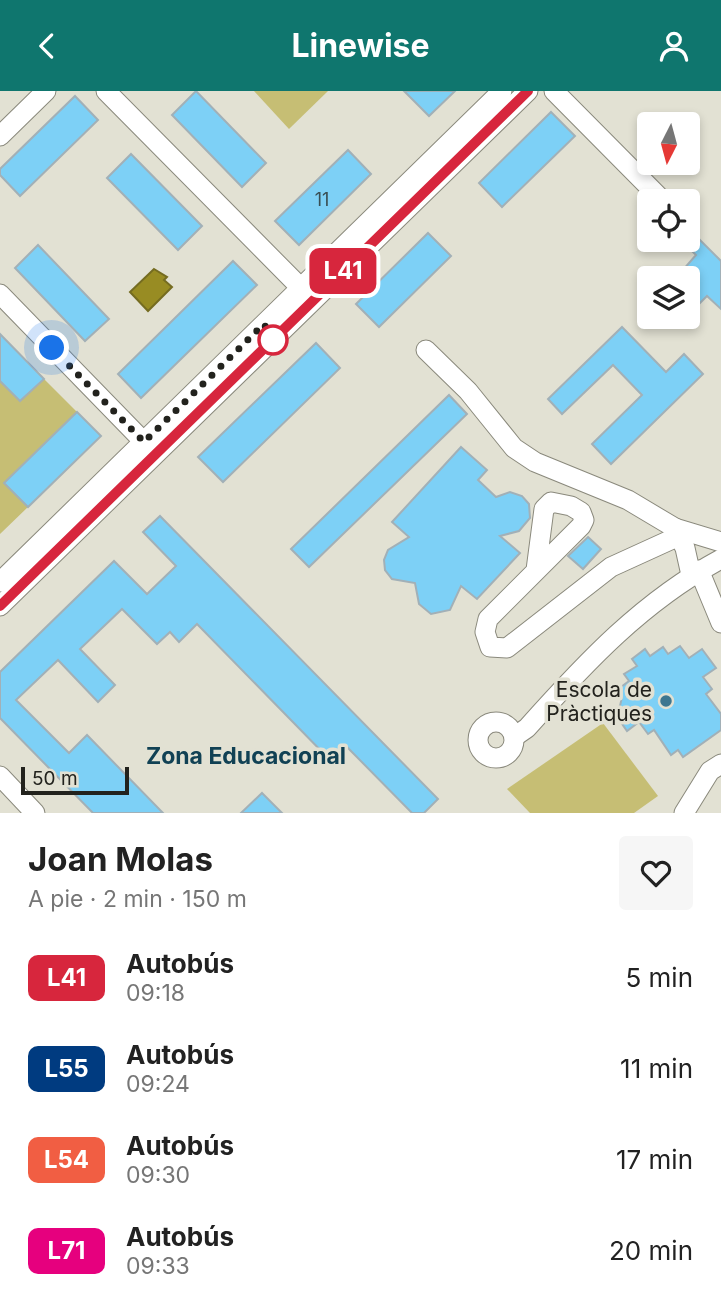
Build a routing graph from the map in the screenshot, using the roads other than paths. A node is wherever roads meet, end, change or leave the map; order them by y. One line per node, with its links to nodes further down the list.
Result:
1 (46, 91): 6 (street)
2 (106, 91): 8 (street)
3 (502, 91): 8 (street)
4 (528, 91): 18 (street)
5 (555, 91): 7 (street)
6 (0, 136)
7 (651, 189)
8 (301, 288): 11 (street)
9 (0, 295): 11 (street)
10 (426, 350): 12 (street)
11 (144, 442): 17 (street)
12 (677, 532): 13 (street); 15 (street); 16 (street)
13 (721, 542)
14 (721, 559): 16 (street)
15 (536, 570)
16 (695, 573): 19 (street); 20 (street)
17 (0, 582)
18 (0, 606)
19 (721, 623)
20 (514, 737)
21 (721, 764): 24 (street)
22 (0, 776): 23 (street)
23 (35, 813)
24 (684, 813)

